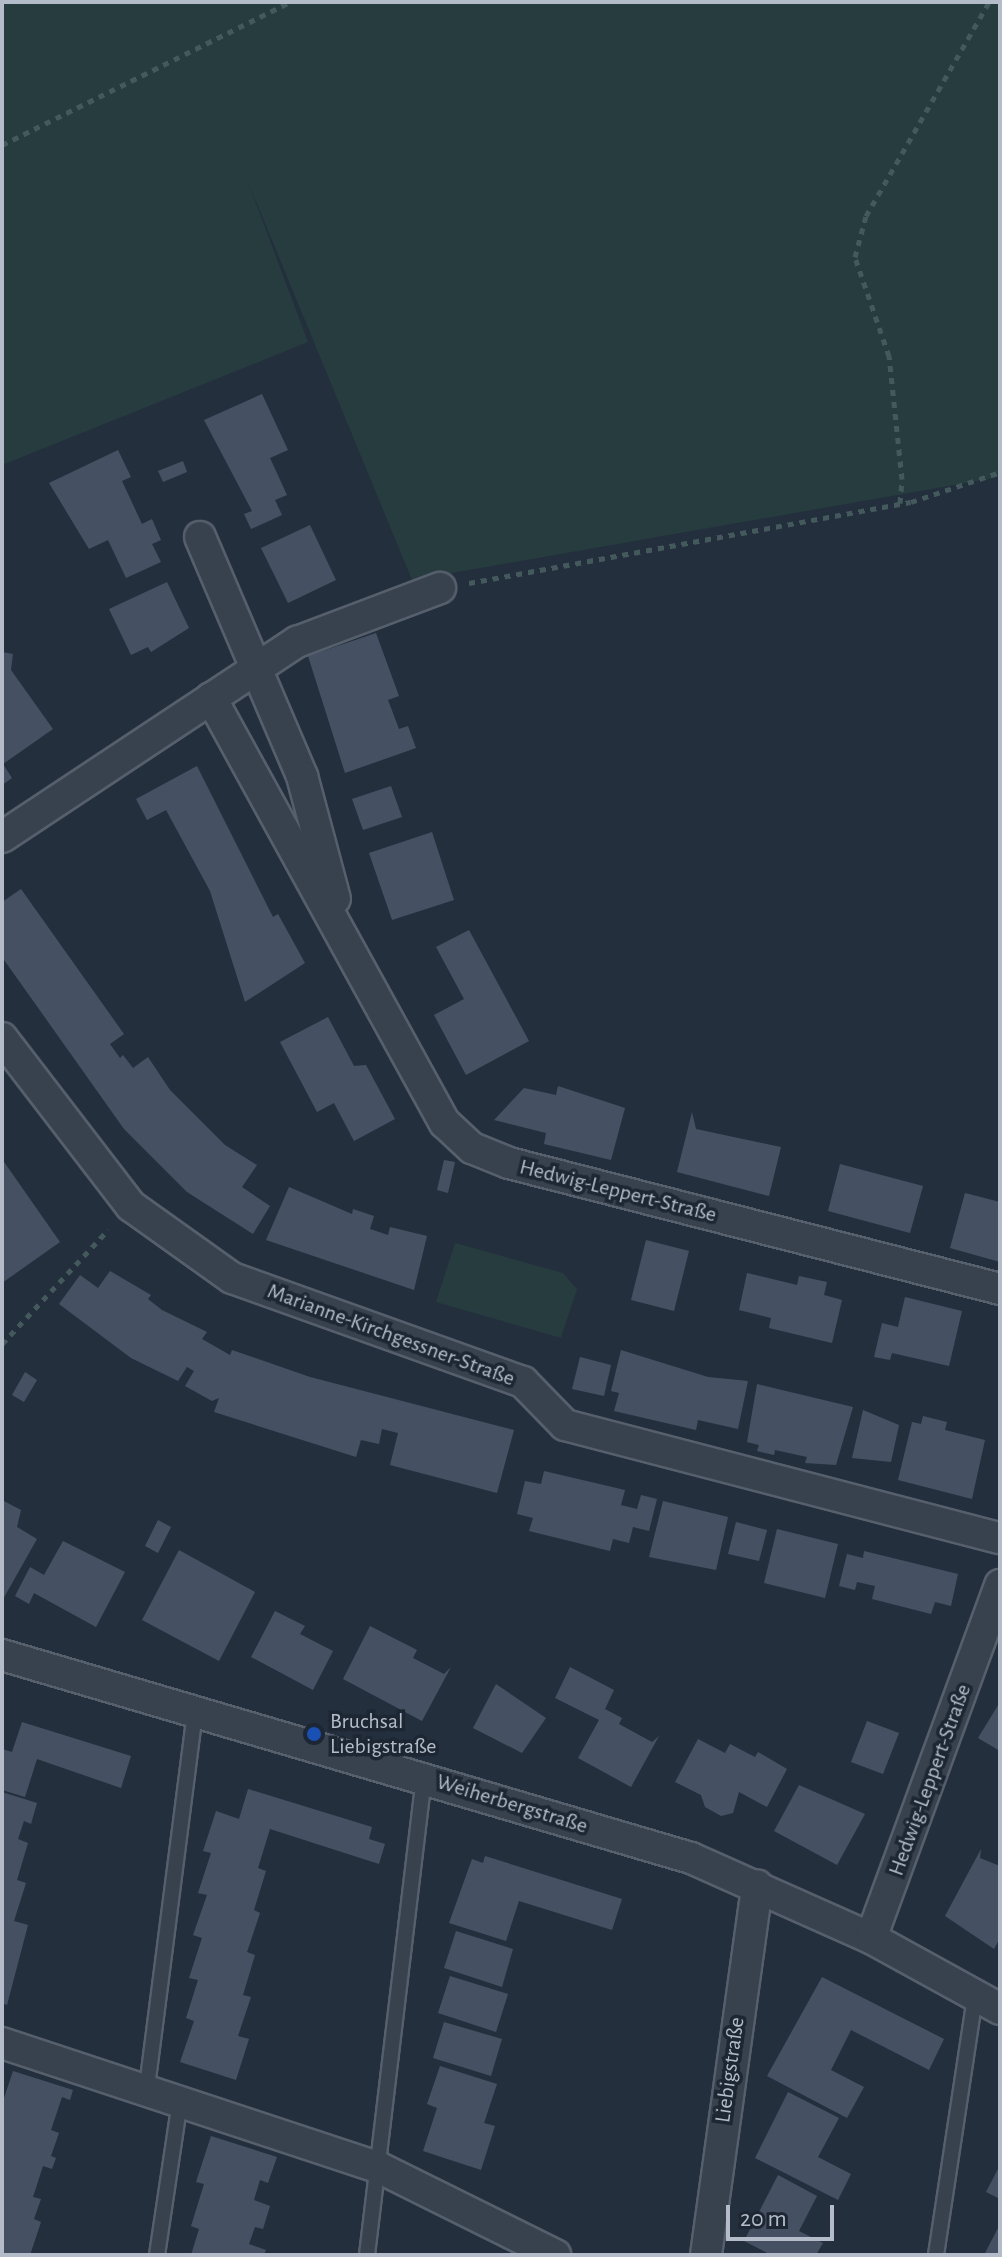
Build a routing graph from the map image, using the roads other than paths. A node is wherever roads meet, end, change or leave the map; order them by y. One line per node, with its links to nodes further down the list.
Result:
1 (200, 537): 3 (street, Hedwig-Leppert-Straße)
2 (440, 588): 3 (street)
3 (258, 668): 4 (street); 6 (street, Hedwig-Leppert-Straße)
4 (211, 698): 5 (street); 6 (street, Hedwig-Leppert-Straße)
5 (2, 837)
6 (347, 943): 8 (street, Hedwig-Leppert-Straße)
7 (2, 1038): 9 (street, Marianne-Kirchgessner-Straße)
8 (1000, 1289)
9 (1000, 1538)
10 (1000, 1585): 11 (street, Hedwig-Leppert-Straße)
11 (995, 1624): 16 (street, Hedwig-Leppert-Straße)
12 (2, 1655): 13 (street, Weiherbergstraße)
13 (195, 1714): 14 (street, Weiherbergstraße); 19 (lane)
14 (424, 1778): 15 (street, Weiherbergstraße); 21 (lane)
15 (757, 1886): 16 (street, Weiherbergstraße); 25 (street, Liebigstraße)
16 (871, 1938): 17 (street, Weiherbergstraße)
17 (988, 2002): 26 (lane)
18 (2, 2043): 19 (street)
19 (147, 2087): 20 (street)
20 (180, 2099): 21 (street); 22 (lane)
21 (378, 2167): 23 (lane); 24 (street)
22 (157, 2255)
23 (367, 2255)
24 (555, 2255)
25 (706, 2255)
26 (936, 2255)

